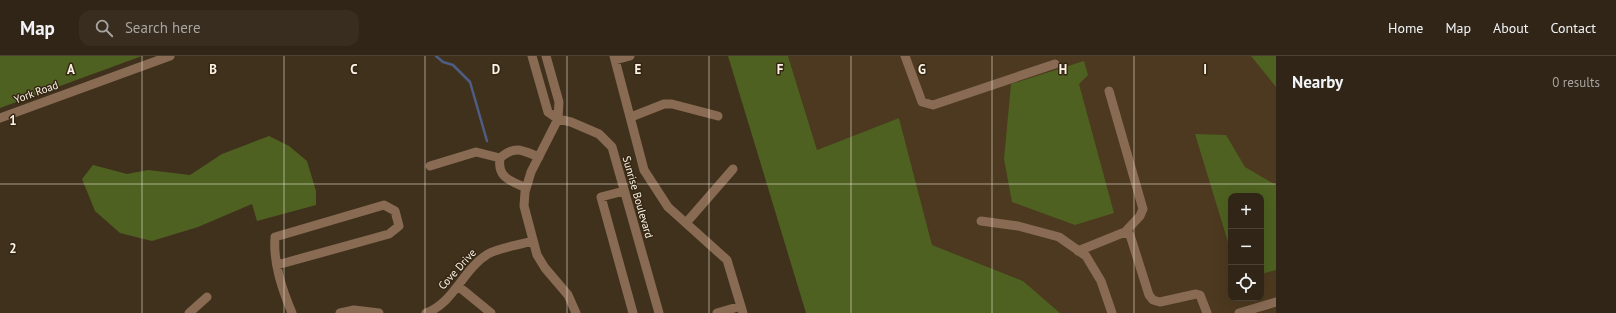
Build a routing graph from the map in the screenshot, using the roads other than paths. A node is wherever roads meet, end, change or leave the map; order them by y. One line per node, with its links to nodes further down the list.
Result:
1 (170, 56): 11 (street, York Road)
2 (532, 56): 12 (street)
3 (546, 56): 12 (street)
4 (630, 56): 6 (street)
5 (905, 56): 7 (street)
6 (615, 58): 10 (street)
7 (1055, 64)
8 (1109, 91): 21 (street)
9 (718, 116): 10 (street)
10 (631, 117): 20 (street)
11 (0, 118)
12 (558, 119): 13 (street); 18 (street, Sunrise Boulevard)
13 (539, 157): 14 (street); 17 (street)
14 (500, 158): 15 (street); 17 (street)
15 (430, 166)
16 (733, 169): 20 (street)
17 (526, 188): 22 (street)
18 (624, 191): 36 (street); 37 (street, Sunrise Boulevard)
19 (981, 221): 23 (street)
20 (686, 223): 28 (street)
21 (1125, 232): 23 (street); 40 (street)
22 (532, 241): 25 (street, Cove Drive); 35 (street)
23 (1078, 250): 39 (street)
24 (277, 264): 24 (street); 30 (street)
25 (458, 286): 33 (street, Cove Drive); 34 (street)
26 (207, 298): 29 (street)
27 (1276, 302): 41 (street)
28 (742, 310): 38 (street)
29 (189, 313)
30 (292, 313)
31 (340, 313): 32 (street)
32 (379, 313)
33 (426, 313)
34 (491, 313)
35 (576, 313)
36 (632, 313)
37 (659, 313)
38 (717, 313)
39 (1112, 313)
40 (1207, 313)
41 (1239, 313)

